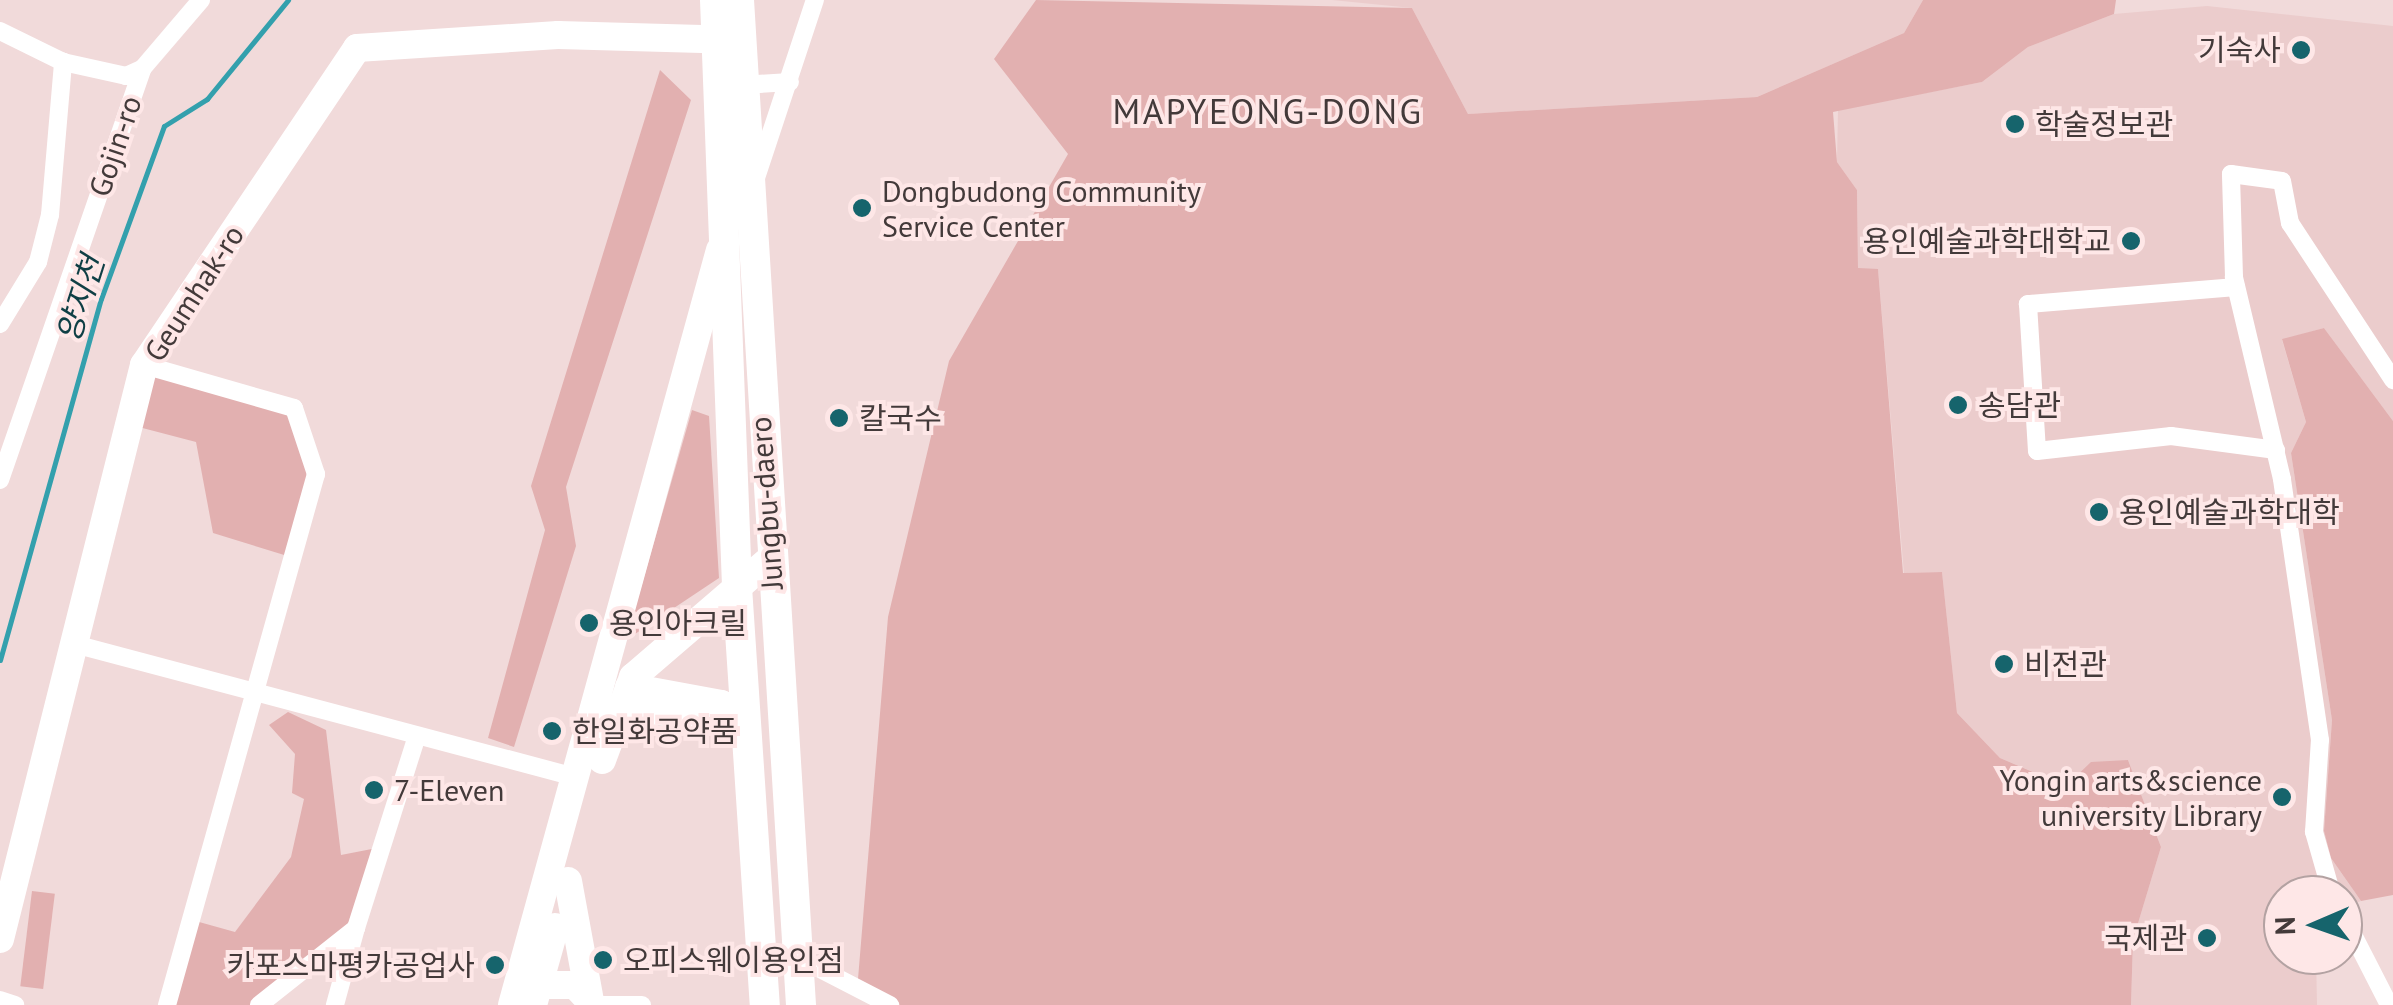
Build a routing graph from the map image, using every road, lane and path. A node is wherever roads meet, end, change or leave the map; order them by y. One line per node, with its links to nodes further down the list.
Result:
1 (201, 0): 8 (street, Gojin-ro)
2 (715, 0): 6 (main road, Jungbu-daero)
3 (739, 0): 6 (main road, Jungbu-daero)
4 (816, 0): 9 (street)
5 (2, 28): 7 (street)
6 (728, 40): 10 (main road, Jungbu-daero); 12 (main road, Jungbu-daero); 15 (main road, Geumhak-ro)
7 (63, 62): 8 (street); 14 (street)
8 (142, 69): 18 (street, Gojin-ro)
9 (790, 82): 10 (street); 11 (street)
10 (742, 85): 11 (main road, Jungbu-daero)
11 (748, 198): 19 (main road, Jungbu-daero)
12 (726, 224): 20 (main road, Jungbu-daero); 26 (main road)
13 (2236, 287): 16 (street); 17 (street); 17 (street)
14 (0, 324)
15 (144, 365): 21 (main road, Geumhak-ro); 22 (street)
16 (2393, 380)
17 (2276, 450): 27 (street)
18 (0, 480)
19 (770, 560): 20 (main road); 32 (main road, Jungbu-daero)
20 (737, 586): 23 (main road); 24 (main road, Jungbu-daero)
21 (78, 645): 22 (street); 30 (main road, Geumhak-ro)
22 (260, 692): 25 (street); 37 (street)
23 (625, 697): 24 (main road); 28 (main road)
24 (745, 727): 42 (main road, Jungbu-daero)
25 (417, 736): 26 (street); 29 (street)
26 (579, 778): 40 (main road)
27 (2324, 875)
28 (568, 881): 33 (main road); 35 (main road)
29 (356, 928): 38 (street); 39 (street)
30 (0, 939)
31 (2363, 955): 45 (street)
32 (797, 956): 43 (main road, Jungbu-daero); 44 (street)
33 (535, 995): 35 (main road)
34 (0, 1000): 36 (street)
35 (590, 1003): 41 (street)
36 (16, 1005)
37 (167, 1005)
38 (259, 1005)
39 (335, 1005)
40 (512, 1005)
41 (642, 1005)
42 (766, 1005)
43 (801, 1005)
44 (890, 1005)
45 (2389, 1005)

